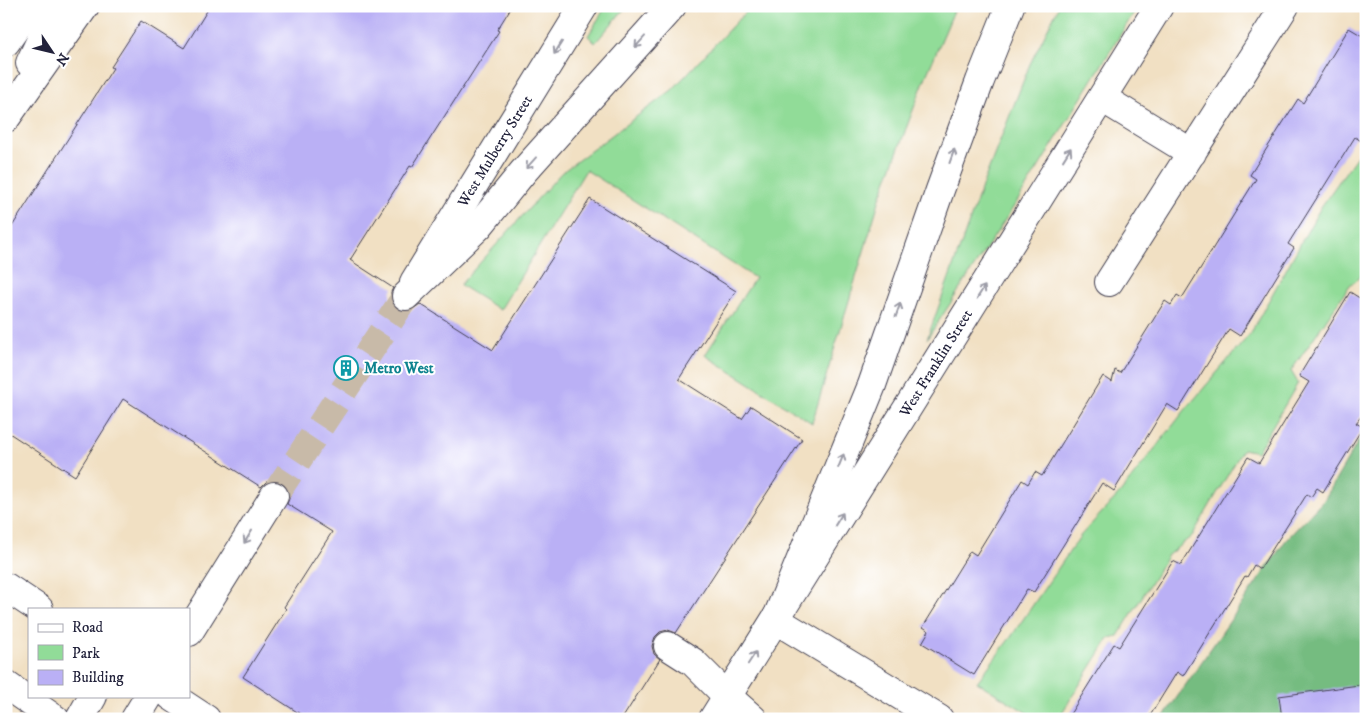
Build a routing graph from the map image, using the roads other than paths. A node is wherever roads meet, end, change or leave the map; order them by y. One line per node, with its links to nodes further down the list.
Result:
1 (30, 6): 9 (main road)
2 (50, 6): 11 (main road)
3 (86, 6): 12 (main road)
4 (584, 6): 5 (main road, West Mulberry Street)
5 (672, 6)
6 (1010, 6): 18 (main road, one-way to 6)
7 (1159, 6): 10 (main road, West Franklin Street)
8 (1285, 6): 13 (main road)
9 (6, 42)
10 (1102, 98): 13 (main road); 18 (main road, West Franklin Street, one-way to 10)
11 (6, 112)
12 (6, 118)
13 (1192, 153): 14 (main road)
14 (1109, 282)
15 (274, 496): 19 (main road, one-way to 19)
16 (6, 587): 17 (main road)
17 (38, 608)
18 (776, 620): 25 (main road, West Franklin Street, one-way to 18); 31 (main road)
19 (190, 630)
20 (668, 646): 25 (main road)
21 (6, 685): 26 (main road)
22 (92, 698): 27 (main road)
23 (148, 698): 28 (main road)
24 (174, 698): 29 (main road)
25 (720, 708): 30 (main road)
26 (55, 719)
27 (80, 719)
28 (135, 719)
29 (206, 719)
30 (753, 719)
31 (939, 719)

